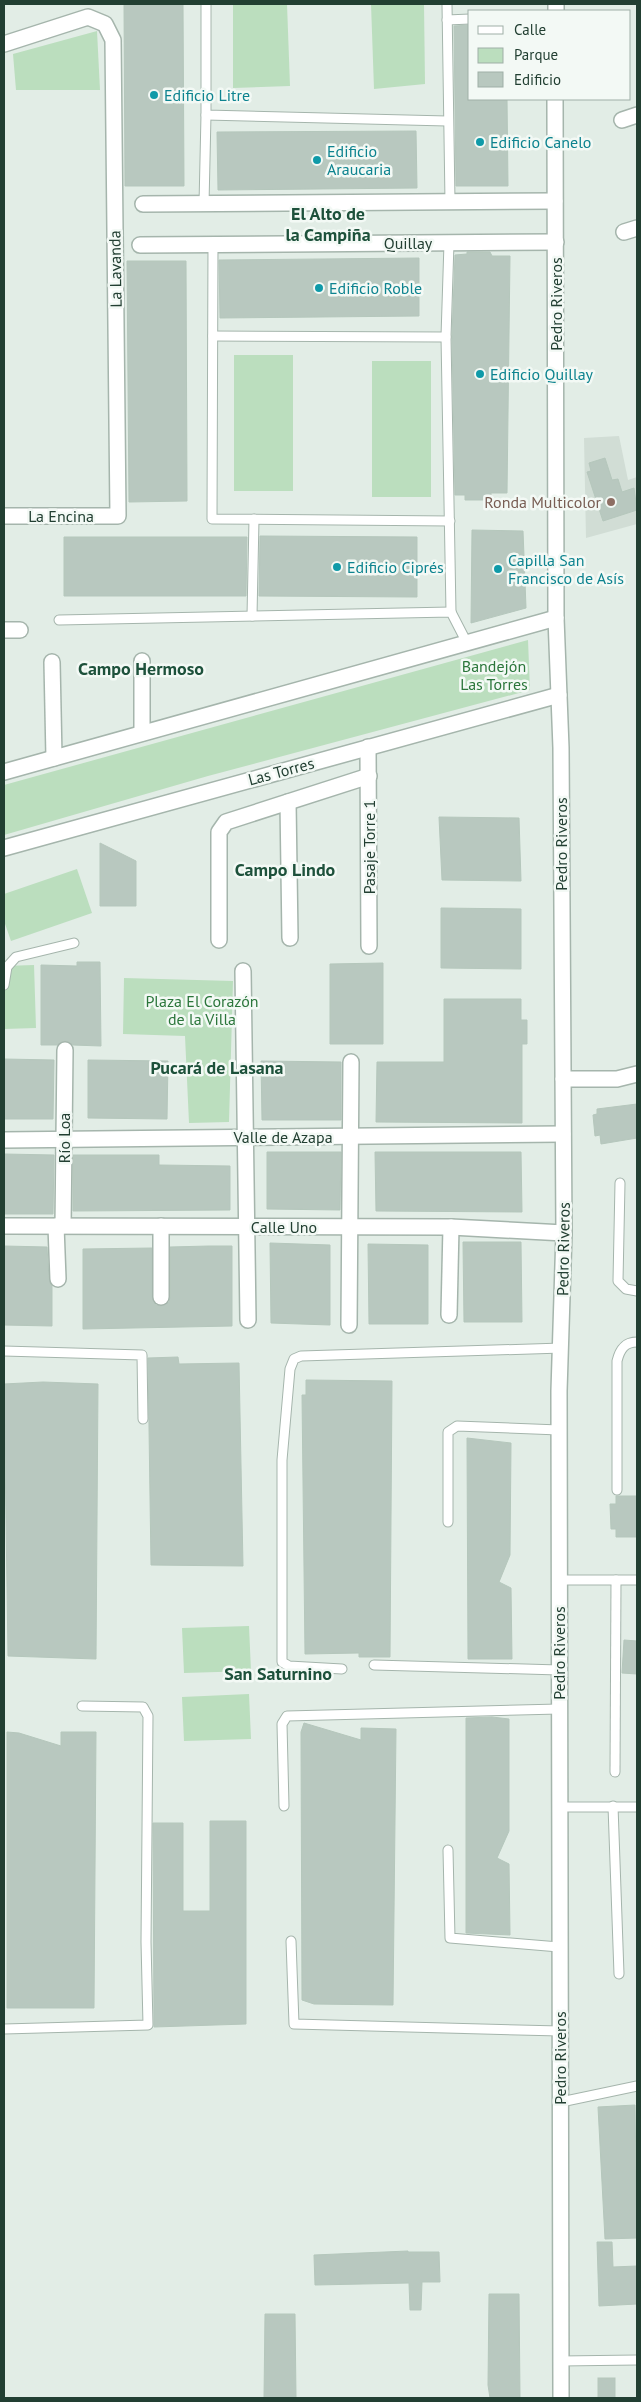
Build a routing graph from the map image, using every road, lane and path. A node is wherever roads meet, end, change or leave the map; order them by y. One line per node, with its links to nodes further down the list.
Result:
1 (206, 4): 7 (lane)
2 (446, 4): 4 (lane)
3 (468, 19): 4 (lane)
4 (447, 20): 10 (lane)
5 (4, 44): 22 (street, La Lavanda)
6 (556, 100): 11 (street, Pedro Riveros)
7 (206, 115): 10 (lane); 14 (lane)
8 (637, 115): 9 (street)
9 (622, 120)
10 (448, 121): 12 (lane)
11 (555, 201): 12 (street); 15 (street, Pedro Riveros)
12 (450, 202): 14 (street)
13 (143, 204): 14 (street)
14 (204, 204)
15 (556, 242): 16 (street, Quillay); 27 (street, Pedro Riveros)
16 (449, 243): 17 (street, Quillay); 20 (lane)
17 (213, 244): 18 (street, Quillay); 19 (lane)
18 (140, 245)
19 (213, 336): 20 (lane); 23 (lane)
20 (446, 337): 24 (lane)
21 (4, 516): 22 (street, La Encina)
22 (118, 516)
23 (254, 519): 24 (lane); 26 (lane)
24 (450, 521): 25 (lane)
25 (451, 612): 26 (lane); 31 (lane)
26 (252, 616): 28 (lane)
27 (556, 618): 31 (street); 34 (street, Pedro Riveros)
28 (59, 620)
29 (4, 630): 30 (street)
30 (20, 630)
31 (467, 642): 35 (street)
32 (142, 661): 35 (street)
33 (52, 662): 37 (street)
34 (559, 695): 36 (street, Las Torres); 51 (street, Pedro Riveros)
35 (142, 733): 37 (street)
36 (368, 747): 39 (street, Pasaje Torre 1); 41 (street, Las Torres)
37 (54, 758): 38 (street)
38 (4, 772)
39 (370, 776): 40 (street); 45 (street, Pasaje Torre 1)
40 (288, 802): 42 (street); 43 (street)
41 (4, 848)
42 (290, 938)
43 (219, 940)
44 (74, 943): 47 (lane)
45 (369, 946)
46 (243, 971): 53 (street)
47 (4, 985)
48 (65, 1050): 55 (street, Río Loa)
49 (351, 1062): 54 (street)
50 (637, 1074): 51 (street)
51 (563, 1079): 52 (street, Pedro Riveros)
52 (563, 1134): 54 (street, Valle de Azapa); 64 (street, Pedro Riveros)
53 (245, 1137): 54 (street, Valle de Azapa); 55 (street, Valle de Azapa); 61 (street)
54 (351, 1137): 62 (street)
55 (64, 1138): 56 (street, Valle de Azapa); 59 (street, Río Loa)
56 (4, 1140)
57 (620, 1183): 66 (lane)
58 (4, 1226): 59 (street, Calle Uno)
59 (60, 1226): 60 (street, Calle Uno); 65 (street, Río Loa)
60 (161, 1226): 61 (street, Calle Uno); 67 (street)
61 (246, 1227): 62 (street, Calle Uno); 69 (street)
62 (351, 1227): 63 (street, Calle Uno); 70 (street)
63 (451, 1227): 64 (street, Calle Uno); 68 (street)
64 (564, 1233): 72 (street, Pedro Riveros)
65 (58, 1280)
66 (637, 1291)
67 (161, 1298)
68 (449, 1315)
69 (248, 1320)
70 (349, 1325)
71 (637, 1342): 76 (lane)
72 (562, 1348): 75 (street, Pedro Riveros); 82 (lane)
73 (4, 1351): 74 (lane)
74 (143, 1419)
75 (559, 1430): 77 (lane); 78 (street, Pedro Riveros)
76 (618, 1490)
77 (448, 1522)
78 (560, 1580): 79 (lane); 83 (street, Pedro Riveros)
79 (616, 1580): 80 (lane); 86 (lane)
80 (637, 1580)
81 (374, 1665): 83 (lane)
82 (342, 1669)
83 (559, 1670): 85 (street, Pedro Riveros)
84 (82, 1706): 95 (lane)
85 (559, 1709): 87 (lane); 89 (street, Pedro Riveros)
86 (616, 1772)
87 (284, 1806)
88 (614, 1806): 89 (lane); 90 (lane); 94 (lane)
89 (558, 1807): 93 (street, Pedro Riveros)
90 (637, 1807)
91 (448, 1850): 93 (lane)
92 (291, 1941): 96 (lane)
93 (559, 1947): 96 (street, Pedro Riveros)
94 (619, 1974)
95 (4, 2030)
96 (560, 2031): 98 (street, Pedro Riveros)
97 (637, 2086): 98 (lane)
98 (561, 2102): 100 (street, Pedro Riveros)
99 (637, 2360): 100 (lane)
100 (561, 2361): 101 (street, Pedro Riveros)
101 (561, 2398)

